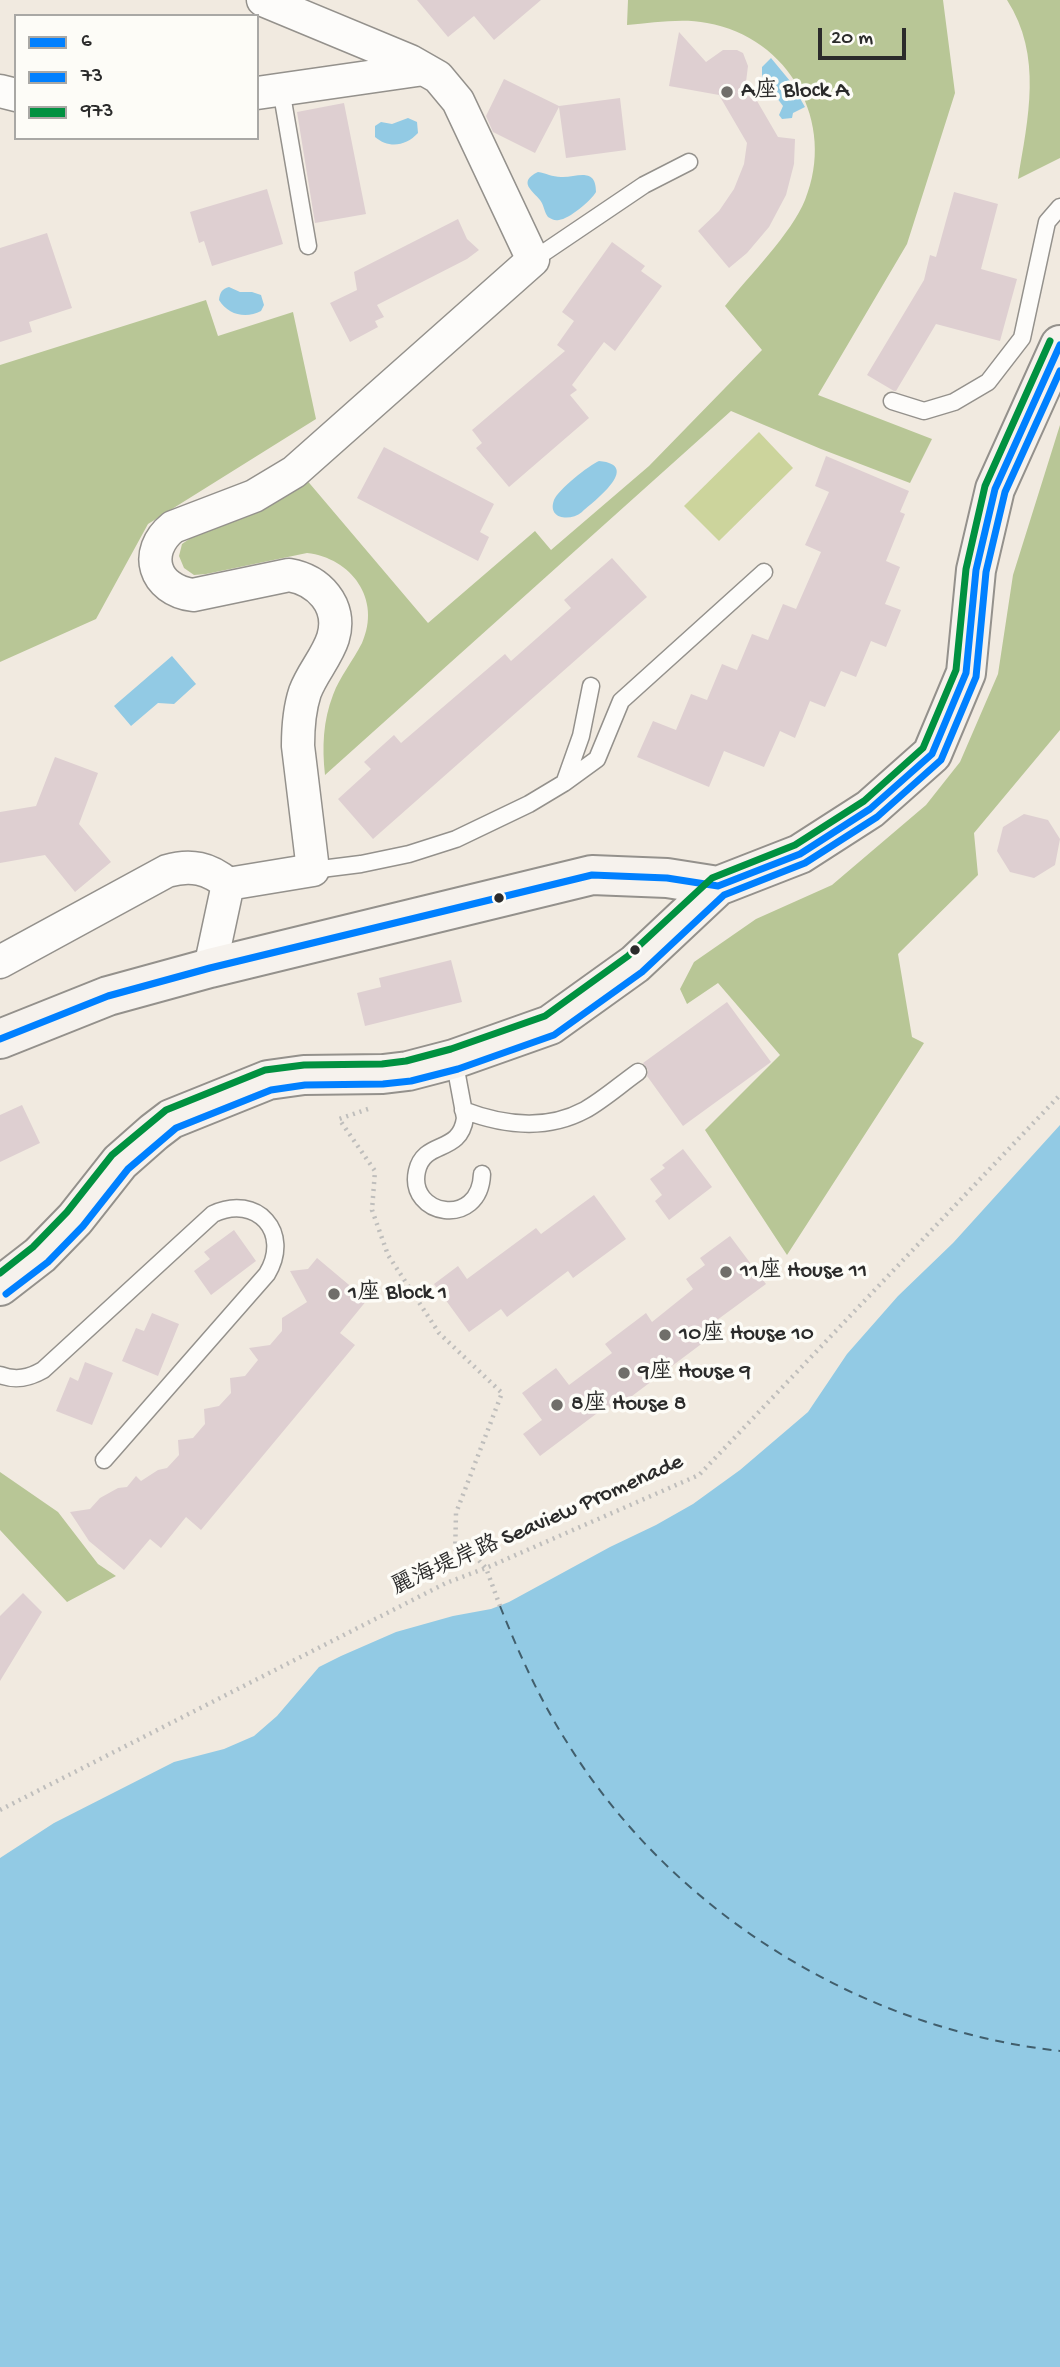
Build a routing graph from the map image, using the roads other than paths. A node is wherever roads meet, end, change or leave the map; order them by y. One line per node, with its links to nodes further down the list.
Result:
1 (263, 0): 2 (street)
2 (417, 65): 3 (street); 7 (street)
3 (269, 91): 6 (lane)
4 (689, 162): 7 (lane)
5 (1060, 206): 9 (lane)
6 (309, 246)
7 (533, 260): 13 (street)
8 (1060, 345): 15 (main road)
9 (892, 401)
10 (764, 572): 12 (lane)
11 (591, 687): 12 (lane)
12 (564, 783): 13 (lane)
13 (313, 870): 14 (street)
14 (228, 884): 16 (street); 17 (street)
15 (718, 886): 17 (main road); 19 (main road)
16 (0, 962)
17 (209, 968): 18 (main road)
18 (0, 1039)
19 (454, 1059): 21 (lane); 23 (main road)
20 (638, 1072): 21 (lane)
21 (463, 1110): 22 (lane)
22 (482, 1174)
23 (0, 1286)
24 (0, 1375): 25 (lane)
25 (104, 1460)

